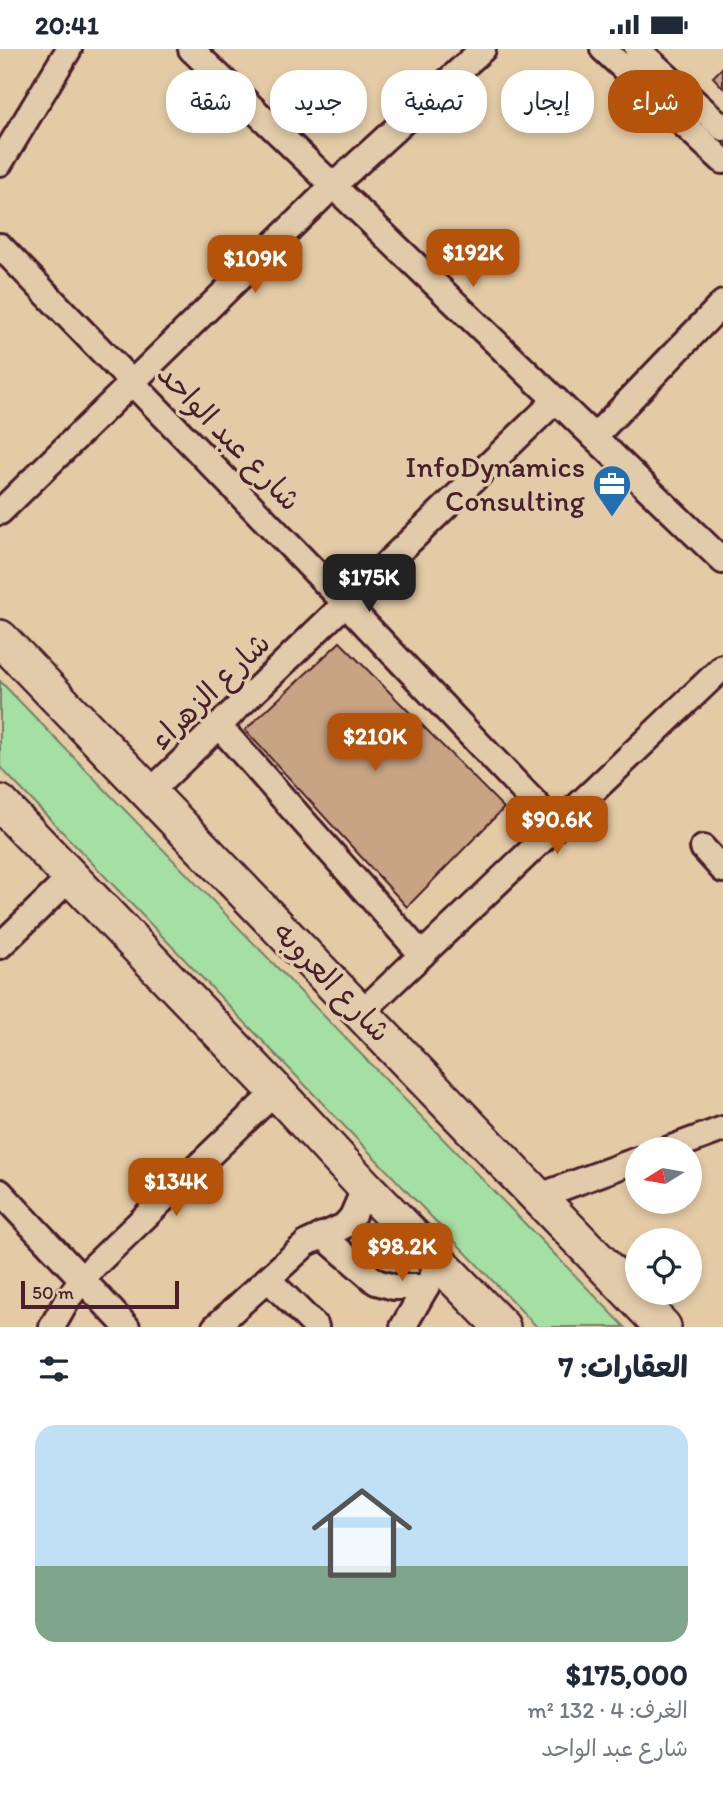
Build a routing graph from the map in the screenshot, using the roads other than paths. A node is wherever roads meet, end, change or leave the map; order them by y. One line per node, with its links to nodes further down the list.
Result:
1 (69, 49): 8 (street)
2 (191, 49): 9 (street)
3 (483, 49): 9 (street)
4 (603, 49): 7 (street)
5 (637, 49): 6 (street)
6 (723, 128)
7 (723, 161)
8 (0, 163)
9 (334, 186): 12 (street); 13 (street)
10 (0, 246): 12 (street, شارع عبد الواحد)
11 (723, 303): 14 (street)
12 (133, 382): 15 (street); 17 (street, شارع عبد الواحد)
13 (556, 400): 14 (street); 17 (street, شارع الزهراء)
14 (594, 437): 16 (street)
15 (0, 512)
16 (723, 561)
17 (346, 604): 20 (street, شارع الزهراء); 23 (street, شارع عبد الواحد)
18 (0, 638): 21 (highway, شارع العروبه)
19 (723, 667): 23 (street)
20 (219, 726): 21 (street, شارع الزهراء); 28 (street)
21 (149, 793): 29 (highway, شارع العروبه)
22 (0, 803): 26 (highway)
23 (556, 825): 28 (street)
24 (703, 848): 25 (street)
25 (723, 870)
26 (71, 877): 27 (street); 30 (highway)
27 (0, 946)
28 (422, 955): 29 (street)
29 (361, 1013): 36 (highway, شارع العروبه)
30 (276, 1091): 34 (highway); 39 (street)
31 (723, 1129): 32 (street)
32 (701, 1137)
33 (625, 1164): 36 (street)
34 (365, 1187): 37 (street); 38 (highway)
35 (0, 1192): 39 (street)
36 (537, 1197): 47 (highway, شارع العروبه)
37 (322, 1235): 38 (street); 40 (street)
38 (433, 1275): 45 (street); 46 (highway)
39 (82, 1279): 41 (street); 42 (street)
40 (268, 1279): 43 (street); 44 (street)
41 (52, 1327)
42 (127, 1327)
43 (215, 1327)
44 (316, 1327)
45 (403, 1327)
46 (502, 1327)
47 (663, 1327)

